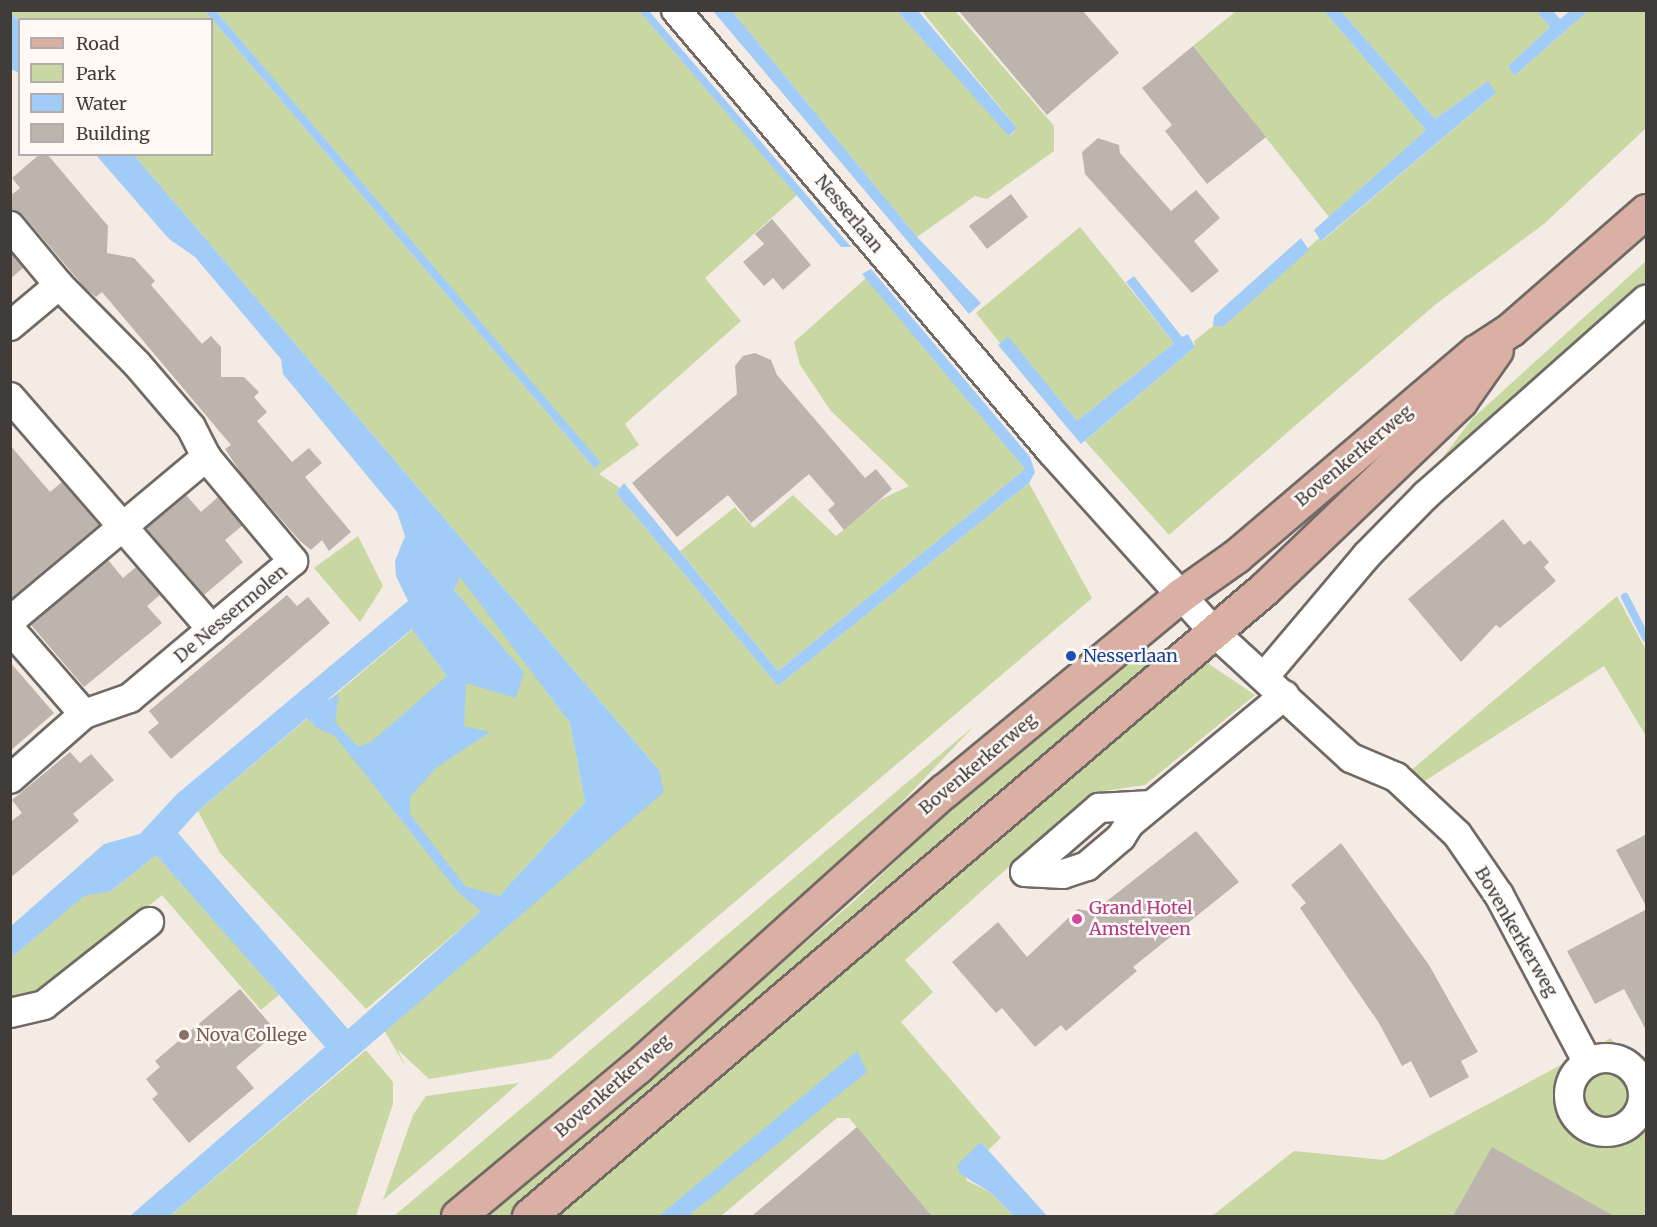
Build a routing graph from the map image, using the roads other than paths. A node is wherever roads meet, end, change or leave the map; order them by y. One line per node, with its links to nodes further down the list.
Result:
1 (676, 10): 11 (street, Nesserlaan)
2 (1647, 211): 7 (main road, Bovenkerkerweg)
3 (10, 226): 4 (street, De Nessermolen)
4 (59, 285): 6 (street); 9 (street, De Nessermolen)
5 (1647, 300): 16 (street)
6 (10, 326)
7 (1511, 329): 11 (main road, Bovenkerkerweg); 15 (main road, Bovenkerkerweg)
8 (10, 397): 10 (street)
9 (206, 457): 10 (street); 14 (street, De Nessermolen)
10 (125, 528): 12 (street); 14 (street)
11 (1181, 595): 15 (street, Nesserlaan); 23 (main road, Bovenkerkerweg)
12 (10, 621)
13 (10, 629): 17 (street)
14 (212, 629): 17 (street, De Nessermolen)
15 (1215, 633): 16 (street, Bovenkerkerweg); 24 (main road, Bovenkerkerweg)
16 (1275, 686): 19 (street); 22 (street, Bovenkerkerweg)
17 (84, 714): 18 (street, De Nessermolen)
18 (10, 779)
19 (1151, 805)
20 (149, 922): 21 (street)
21 (10, 1013)
22 (1588, 1063)
23 (458, 1216)
24 (530, 1216)

